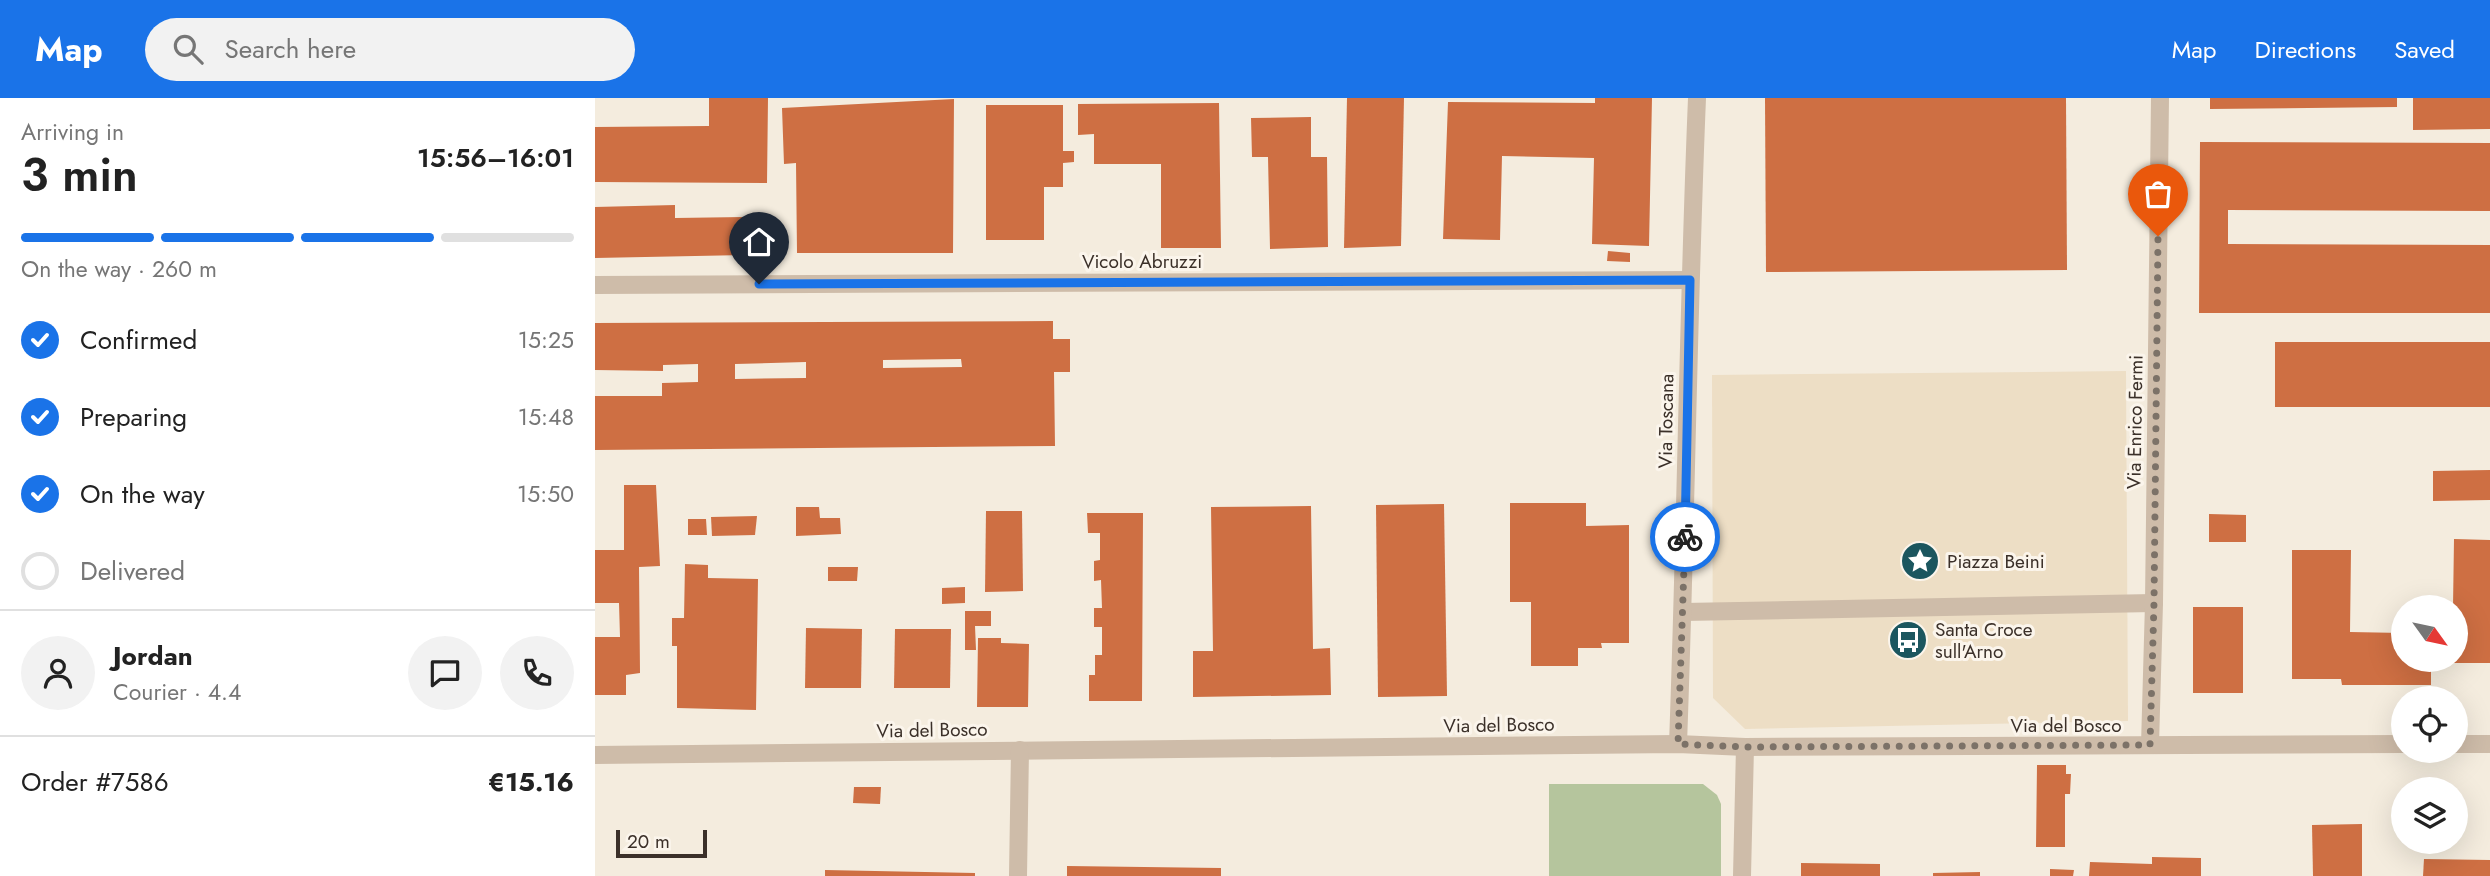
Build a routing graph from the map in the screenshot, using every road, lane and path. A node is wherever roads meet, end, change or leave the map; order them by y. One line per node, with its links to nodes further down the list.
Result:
1 (1697, 98): 3 (street, Via Toscana)
2 (2160, 98): 5 (street, Via Enrico Fermi)
3 (1690, 280): 4 (street, Vicolo Abruzzi); 6 (street, Via Toscana)
4 (595, 285)
5 (2154, 603): 6 (street); 11 (street, Via Enrico Fermi)
6 (1683, 612): 7 (street, Via Toscana)
7 (1678, 744): 12 (street, Via del Bosco); 13 (street, Via del Bosco)
8 (2391, 744): 11 (street, Via del Bosco)
9 (2468, 744): 10 (street)
10 (2490, 744)
11 (2150, 745): 12 (street, Via del Bosco)
12 (1745, 747): 16 (street)
13 (1020, 750): 14 (street, Via del Bosco); 15 (street)
14 (595, 755)
15 (1018, 876)
16 (1742, 876)

